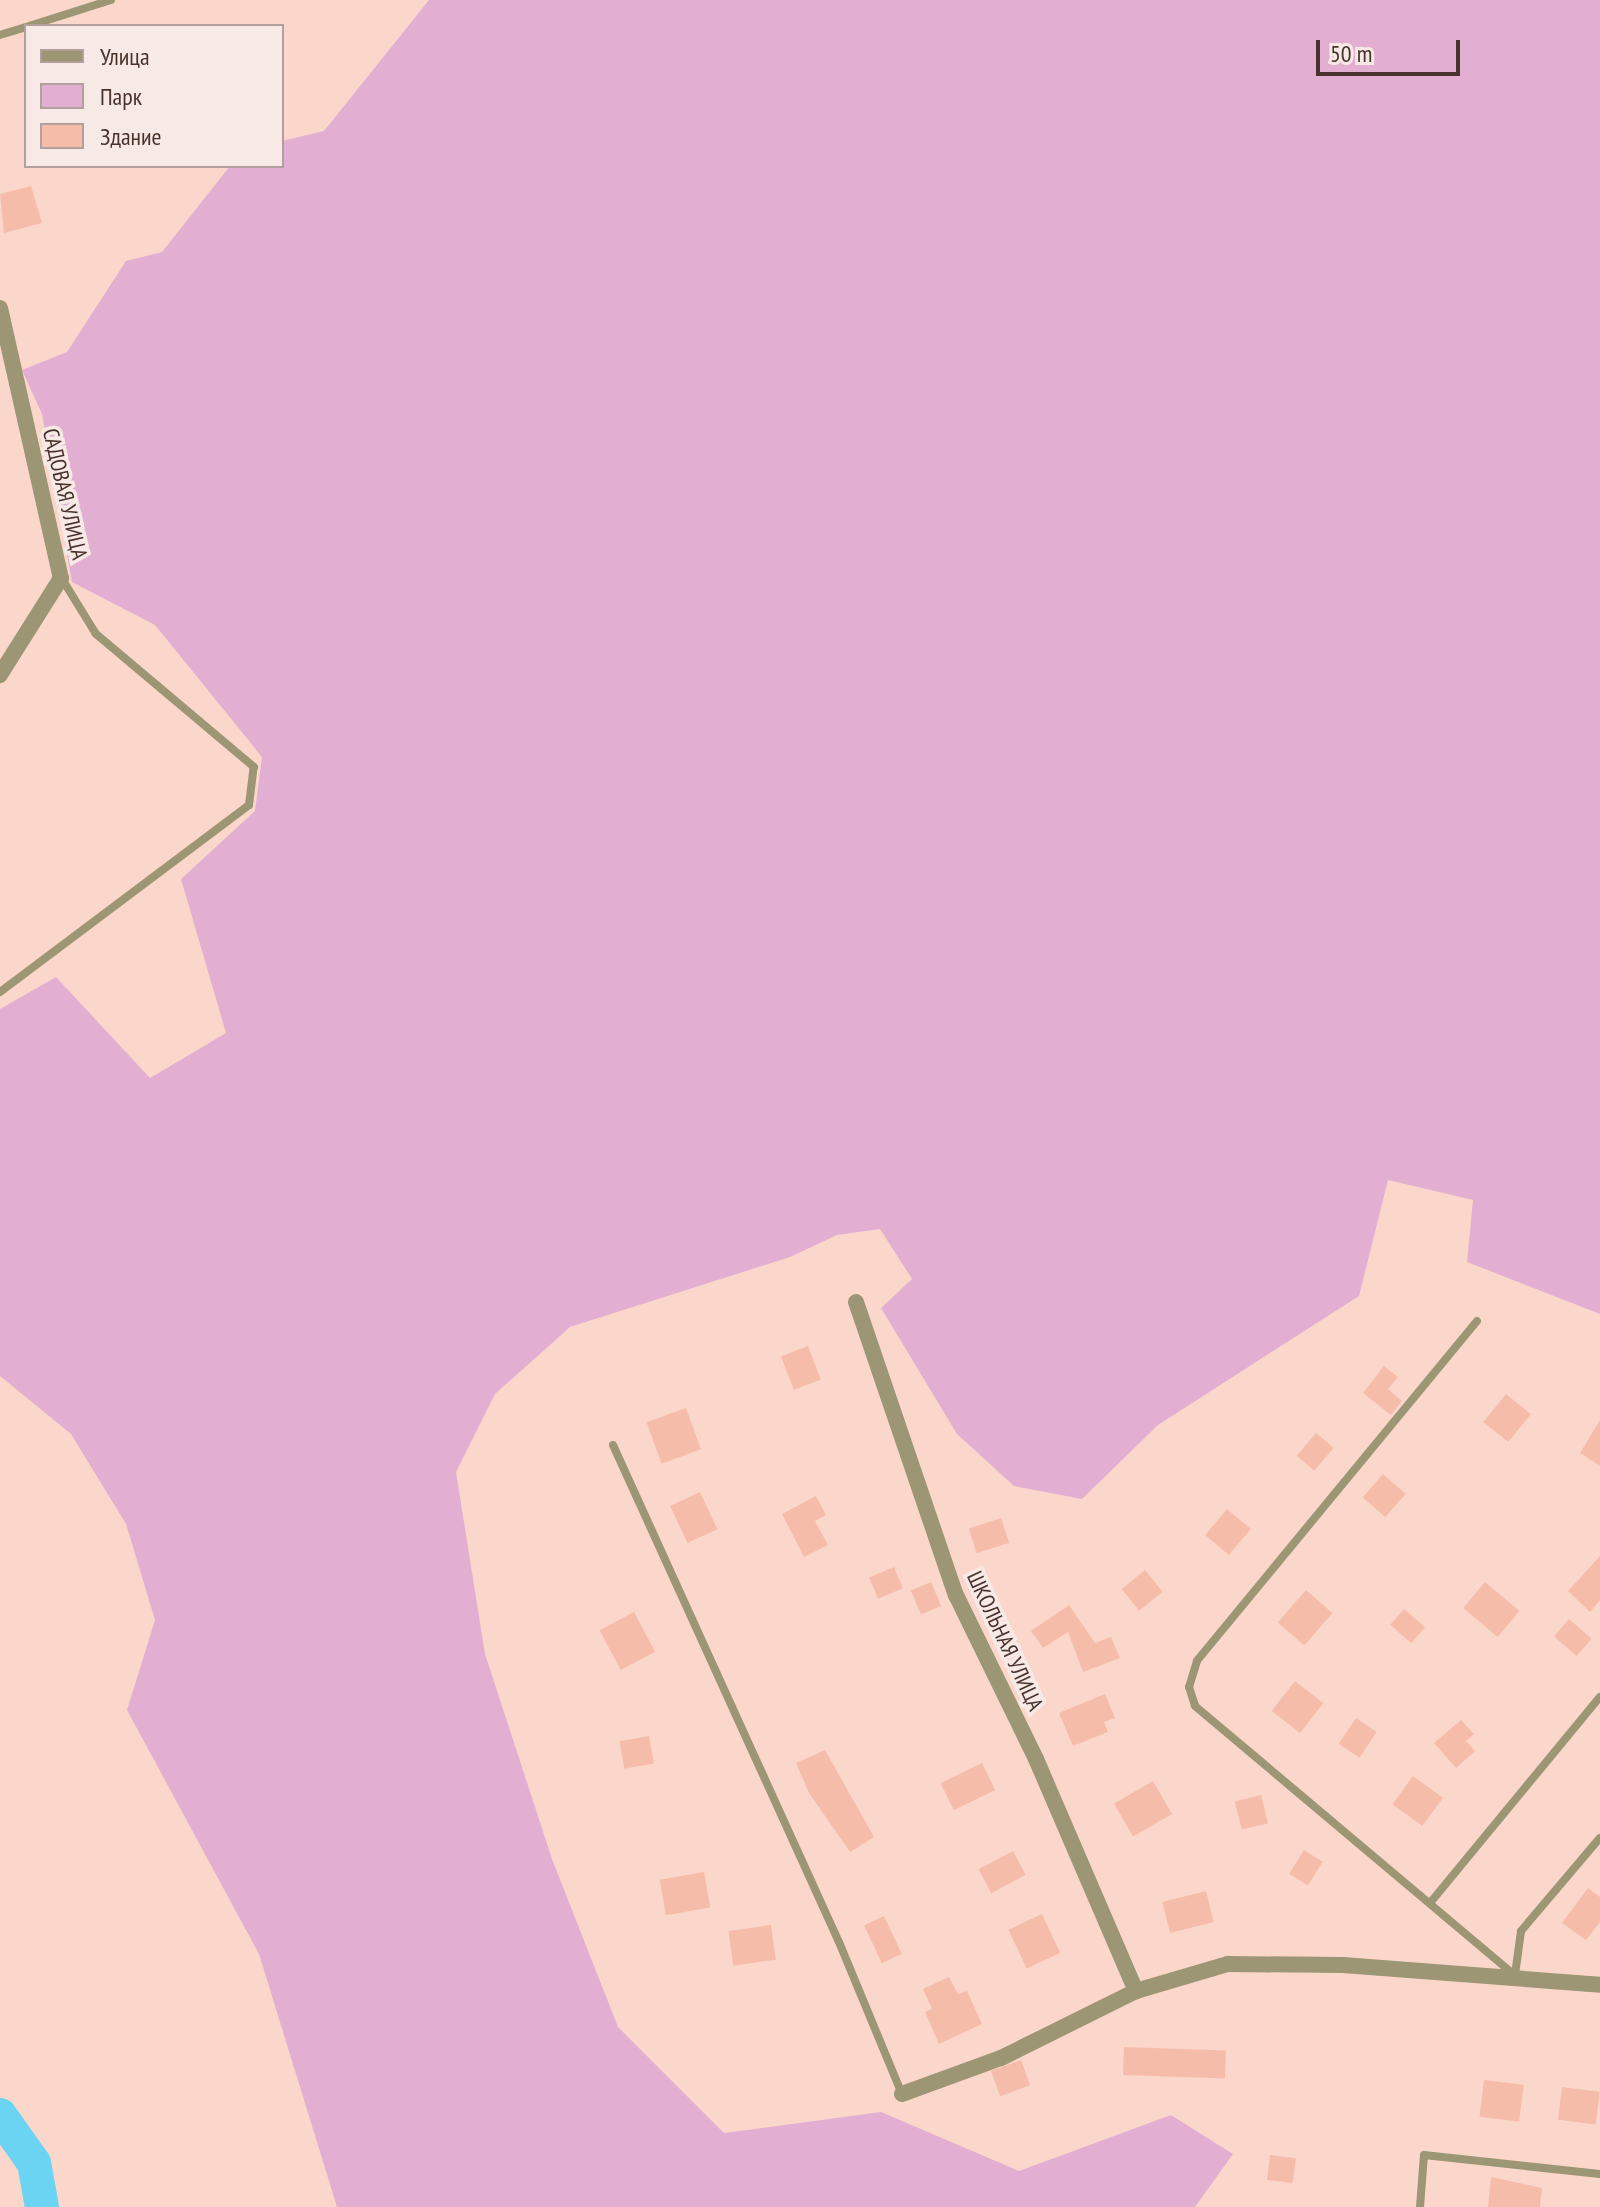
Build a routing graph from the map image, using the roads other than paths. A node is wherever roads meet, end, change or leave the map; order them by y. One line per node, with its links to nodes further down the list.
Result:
1 (111, 0): 2 (lane)
2 (33, 24)
3 (24, 27): 4 (lane)
4 (0, 35)
5 (0, 308): 6 (street, САДОВАЯ УЛИЦА)
6 (61, 578): 7 (street, САДОВАЯ УЛИЦА); 8 (lane)
7 (0, 675)
8 (0, 992)
9 (856, 1302): 17 (street, ШКОЛЬНАЯ УЛИЦА)
10 (1477, 1321): 14 (lane)
11 (613, 1445): 18 (lane)
12 (1600, 1697): 14 (lane)
13 (1600, 1838): 15 (lane)
14 (1430, 1903): 15 (lane)
15 (1515, 1975): 16 (street); 17 (street)
16 (1600, 1985)
17 (1136, 1991): 18 (street)
18 (902, 2094)
19 (1600, 2174): 20 (lane)
20 (1420, 2207)

